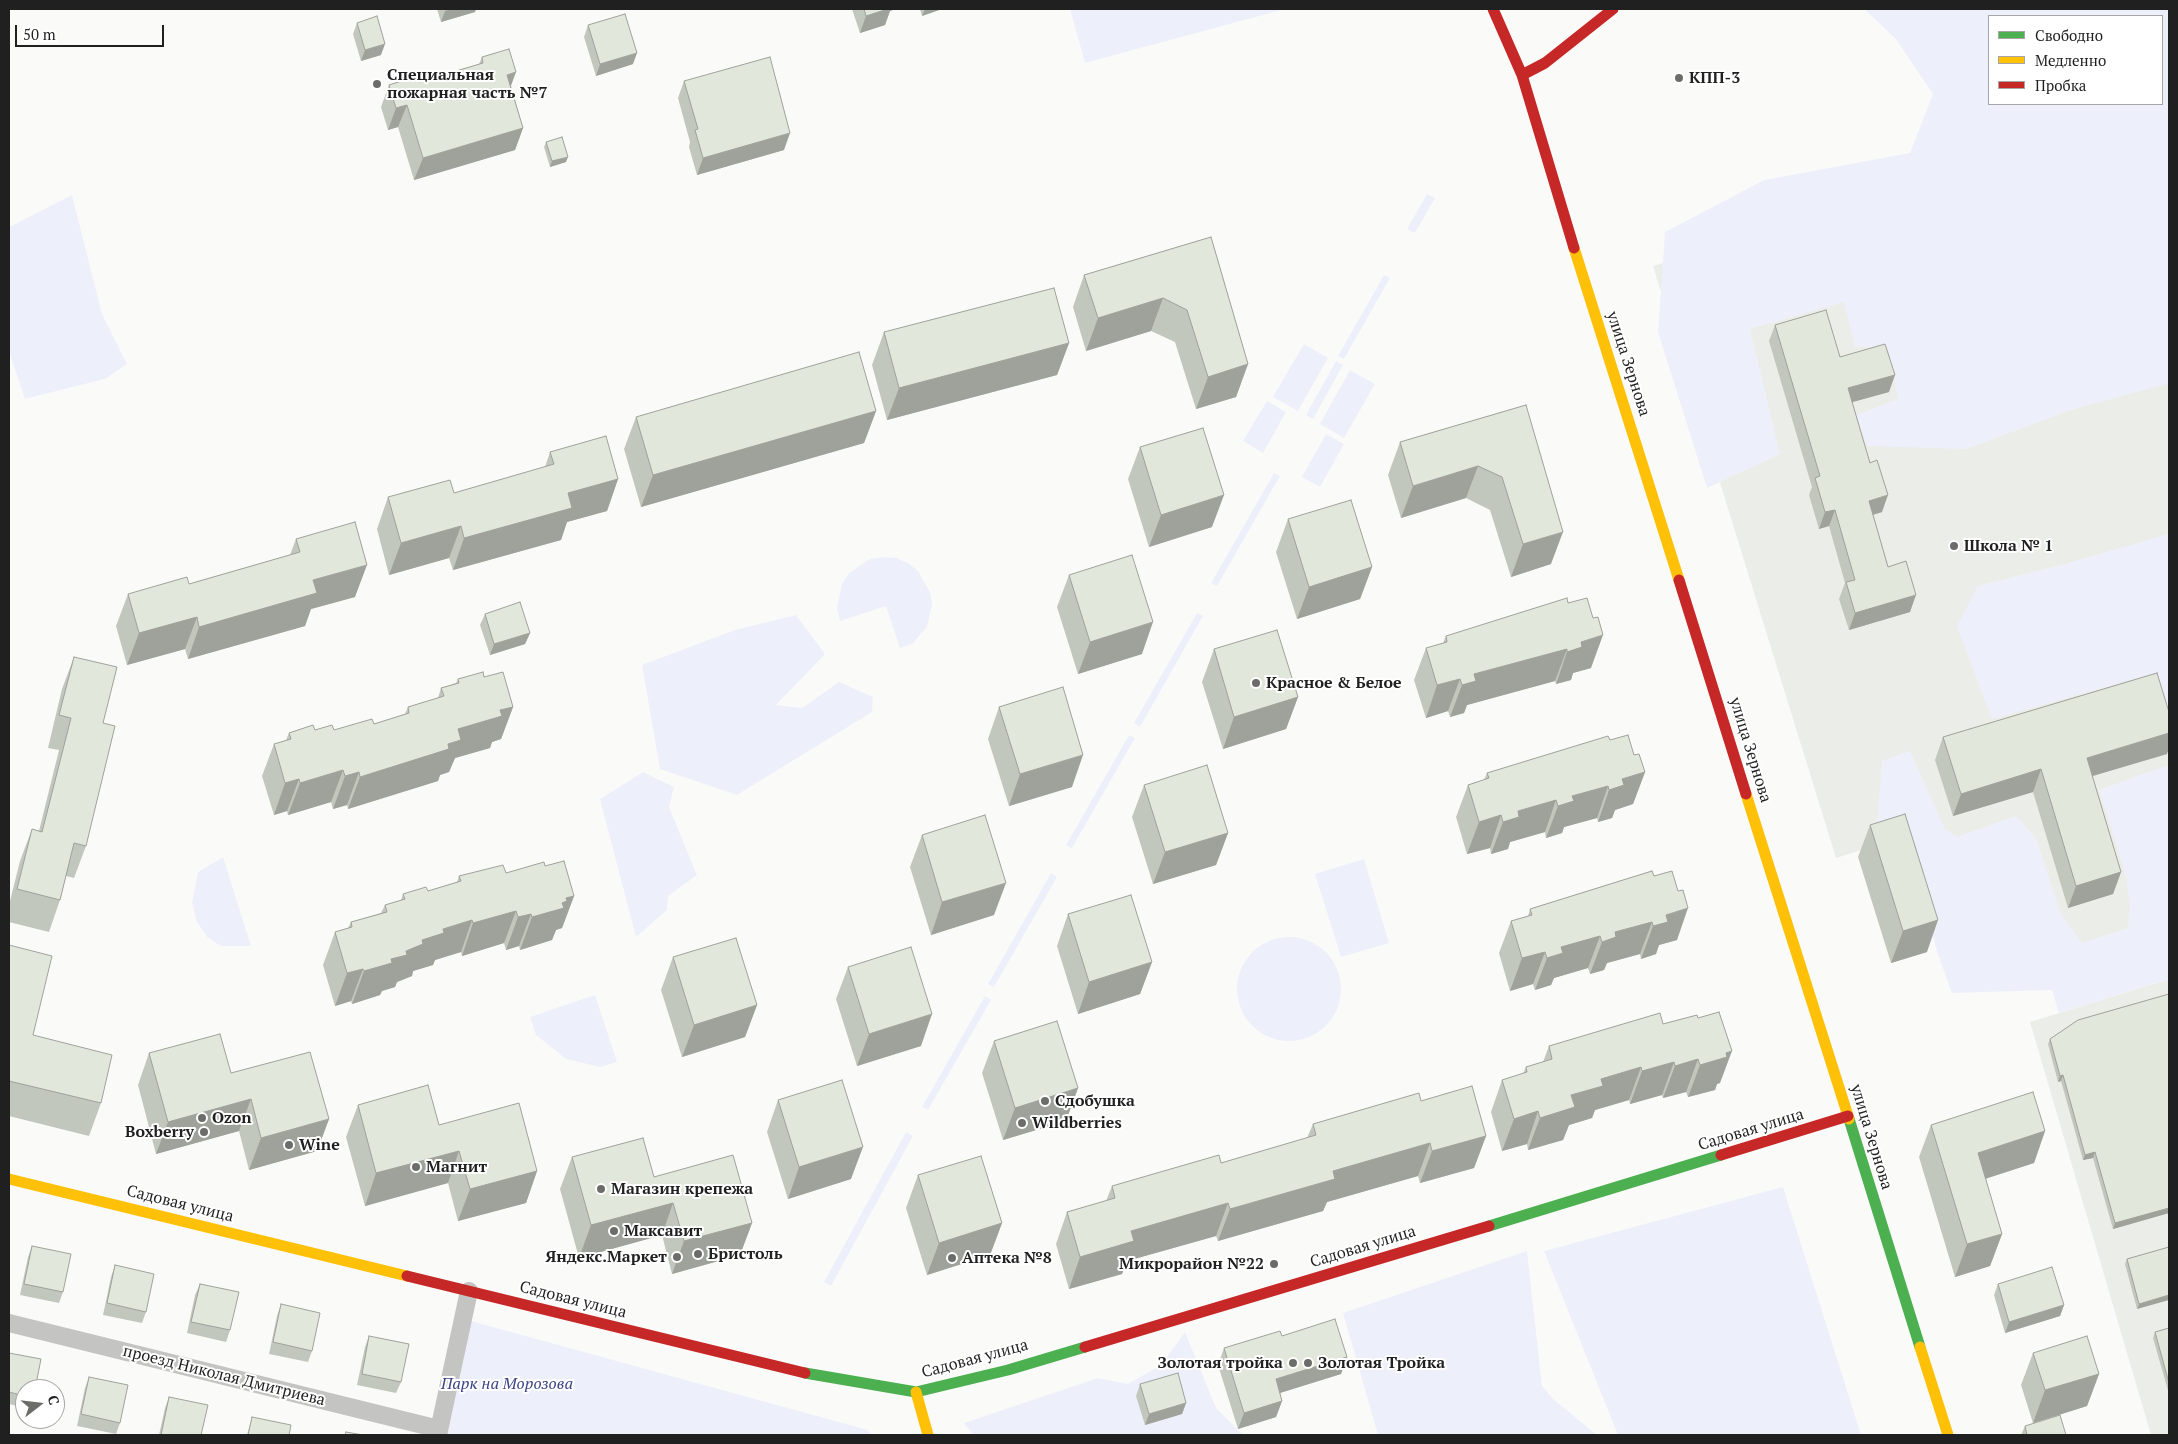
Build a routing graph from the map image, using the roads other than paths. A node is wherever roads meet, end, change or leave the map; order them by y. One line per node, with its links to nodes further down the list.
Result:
1 (1493, 9): 3 (street, улица Зернова)
2 (1613, 9): 3 (street)
3 (1522, 75): 4 (street, улица Зернова)
4 (1848, 1116): 8 (street, Садовая улица); 11 (street, улица Зернова)
5 (9, 1179): 6 (street, Садовая улица)
6 (468, 1291): 8 (street, Садовая улица); 9 (street)
7 (9, 1323): 9 (street, проезд Николая Дмитриева)
8 (916, 1392): 10 (street)
9 (438, 1432)
10 (928, 1435)
11 (1948, 1435)

